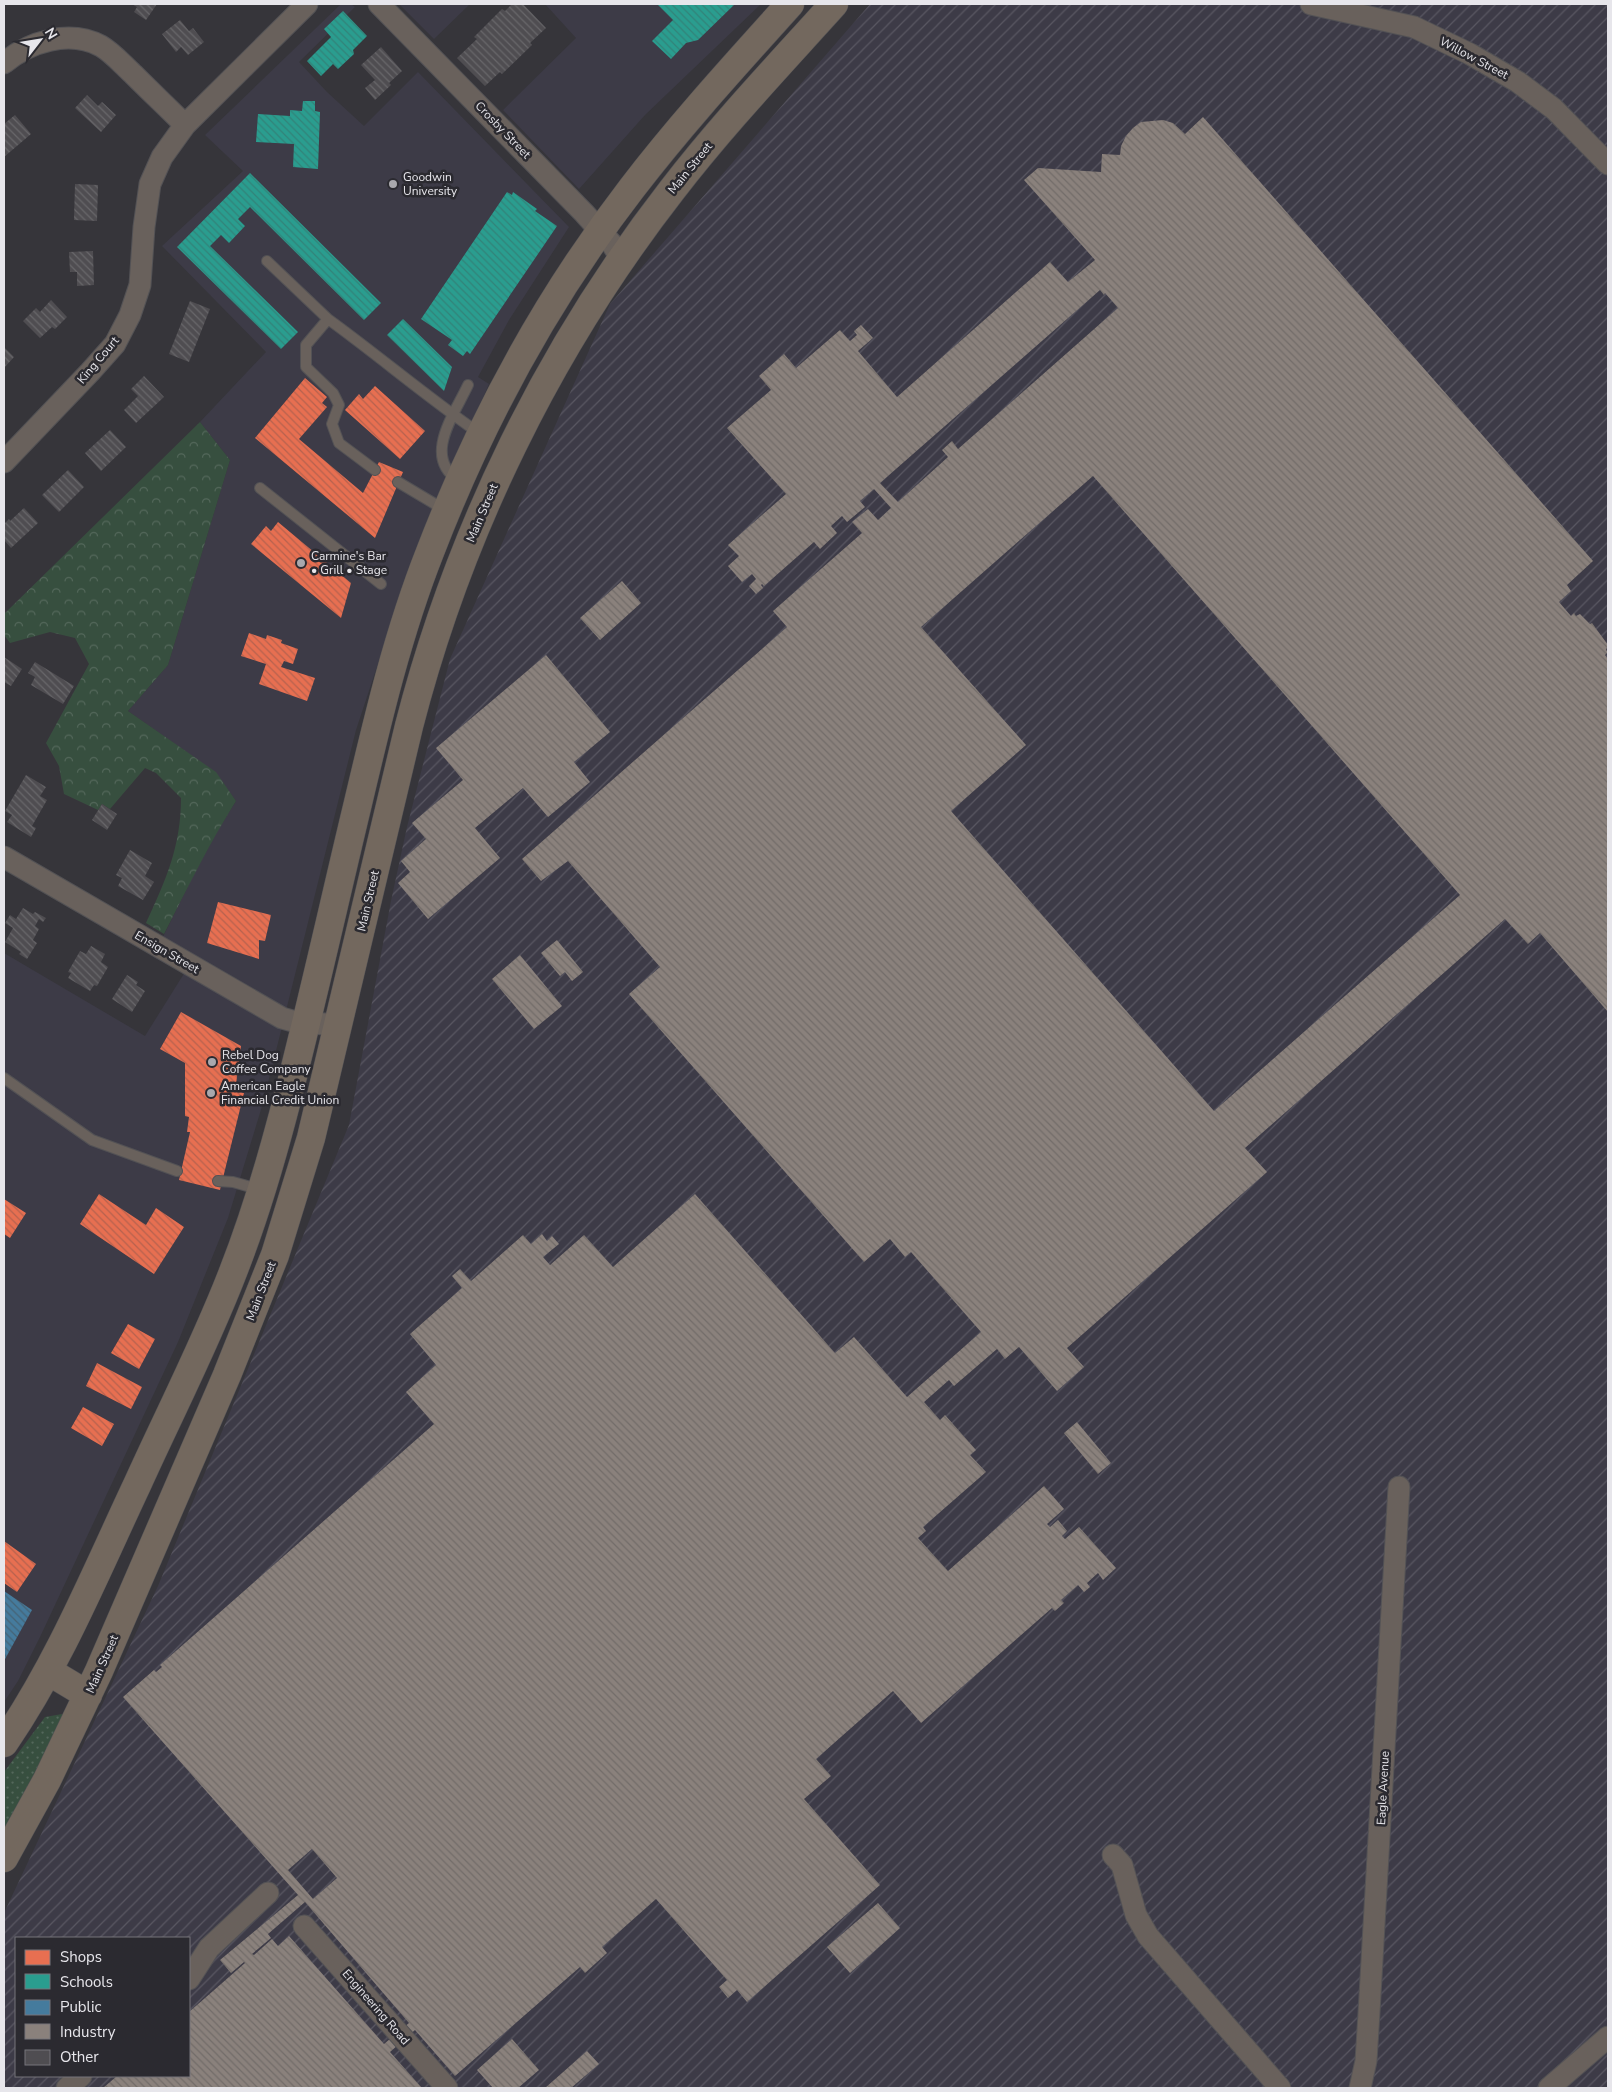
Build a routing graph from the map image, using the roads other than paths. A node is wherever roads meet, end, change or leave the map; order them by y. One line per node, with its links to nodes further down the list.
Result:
1 (307, 4): 7 (street, King Court)
2 (379, 4): 9 (street, Crosby Street)
3 (790, 4): 9 (main road)
4 (834, 4): 10 (main road, Main Street)
5 (1311, 4): 8 (street, Willow Street)
6 (4, 63): 7 (street)
7 (185, 125): 16 (street, King Court)
8 (1608, 164)
9 (600, 231): 10 (street, Crosby Street); 15 (main road)
10 (622, 260): 25 (main road, Main Street)
11 (267, 261): 12 (lane)
12 (328, 319): 14 (lane); 17 (lane)
13 (468, 385): 14 (lane)
14 (454, 415): 15 (lane); 18 (lane)
15 (480, 434): 18 (main road)
16 (4, 462)
17 (375, 470)
18 (459, 481): 21 (main road)
19 (398, 482): 21 (lane)
20 (260, 488): 22 (lane)
21 (446, 510): 24 (main road)
22 (381, 584)
23 (4, 857): 24 (street, Ensign Street)
24 (306, 1023): 25 (street, Ensign Street); 29 (main road)
25 (339, 1025): 31 (main road, Main Street)
26 (4, 1078): 27 (lane)
27 (177, 1171)
28 (218, 1181): 29 (lane)
29 (262, 1190): 30 (main road)
30 (244, 1244): 31 (main road); 33 (main road)
31 (275, 1255): 34 (main road, Main Street)
32 (1399, 1486): 46 (street, Eagle Avenue)
33 (48, 1671): 34 (main road); 35 (main road)
34 (88, 1695): 37 (main road, Main Street)
35 (4, 1743)
36 (1113, 1855): 45 (street)
37 (4, 1858)
38 (268, 1893): 40 (street)
39 (304, 1926): 44 (street, Engineering Road)
40 (190, 1977)
41 (1608, 2037): 47 (street)
42 (80, 2077): 43 (street)
43 (67, 2088)
44 (447, 2088)
45 (1280, 2088)
46 (1360, 2088)
47 (1549, 2088)

